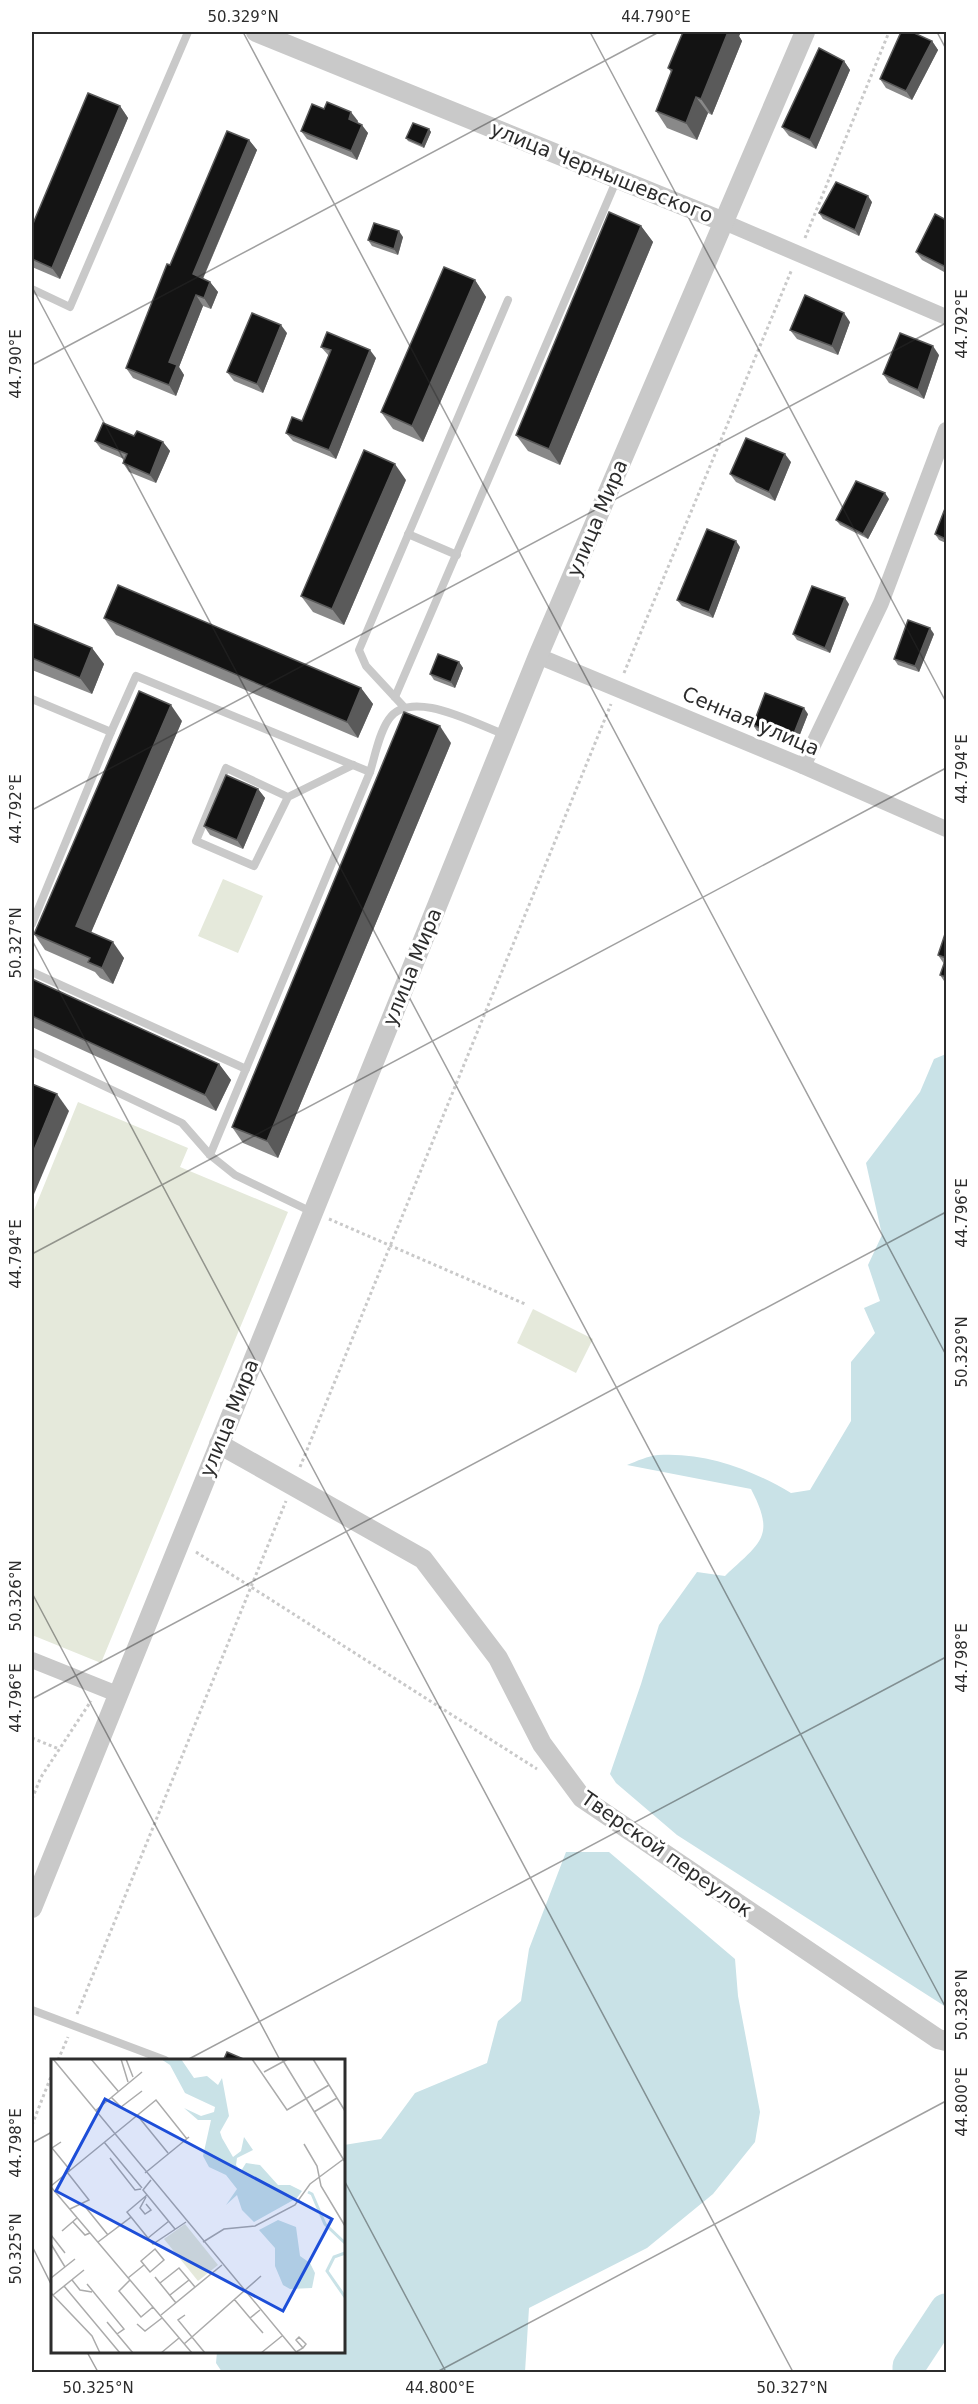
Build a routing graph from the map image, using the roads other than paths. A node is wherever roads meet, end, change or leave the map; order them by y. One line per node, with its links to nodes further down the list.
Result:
1 (188, 32): 6 (lane)
2 (256, 32): 4 (street, улица Чернышевского)
3 (806, 32): 5 (street, улица Мира)
4 (617, 178): 5 (street, улица Чернышевского); 11 (lane)
5 (724, 222): 8 (street, улица Чернышевского); 12 (street, улица Мира)
6 (32, 289)
7 (507, 300): 10 (lane)
8 (946, 317)
9 (946, 430): 19 (street)
10 (408, 534): 11 (lane); 13 (lane)
11 (458, 555): 13 (lane)
12 (538, 656): 17 (street, улица Мира); 19 (street, Сенная улица)
13 (395, 697): 15 (lane)
14 (32, 699): 16 (lane)
15 (404, 707): 17 (lane); 20 (lane)
16 (111, 732): 18 (lane); 23 (lane)
17 (506, 736): 28 (street, улица Мира)
18 (353, 765): 20 (lane); 21 (lane)
19 (803, 766): 22 (street, Сенная улица)
20 (370, 772): 26 (lane)
21 (288, 797): 21 (lane)
22 (946, 829)
23 (32, 924)
24 (32, 972): 26 (lane)
25 (32, 1052): 27 (lane)
26 (246, 1069): 27 (lane)
27 (210, 1155): 28 (lane)
28 (313, 1212): 29 (street, улица Мира)
29 (219, 1444): 31 (street, улица Мира); 34 (street, Тверской переулок)
30 (32, 1659): 31 (street)
31 (108, 1691): 32 (street, улица Мира)
32 (32, 1908)
33 (32, 2010): 35 (lane)
34 (946, 2041)
35 (160, 2059)

